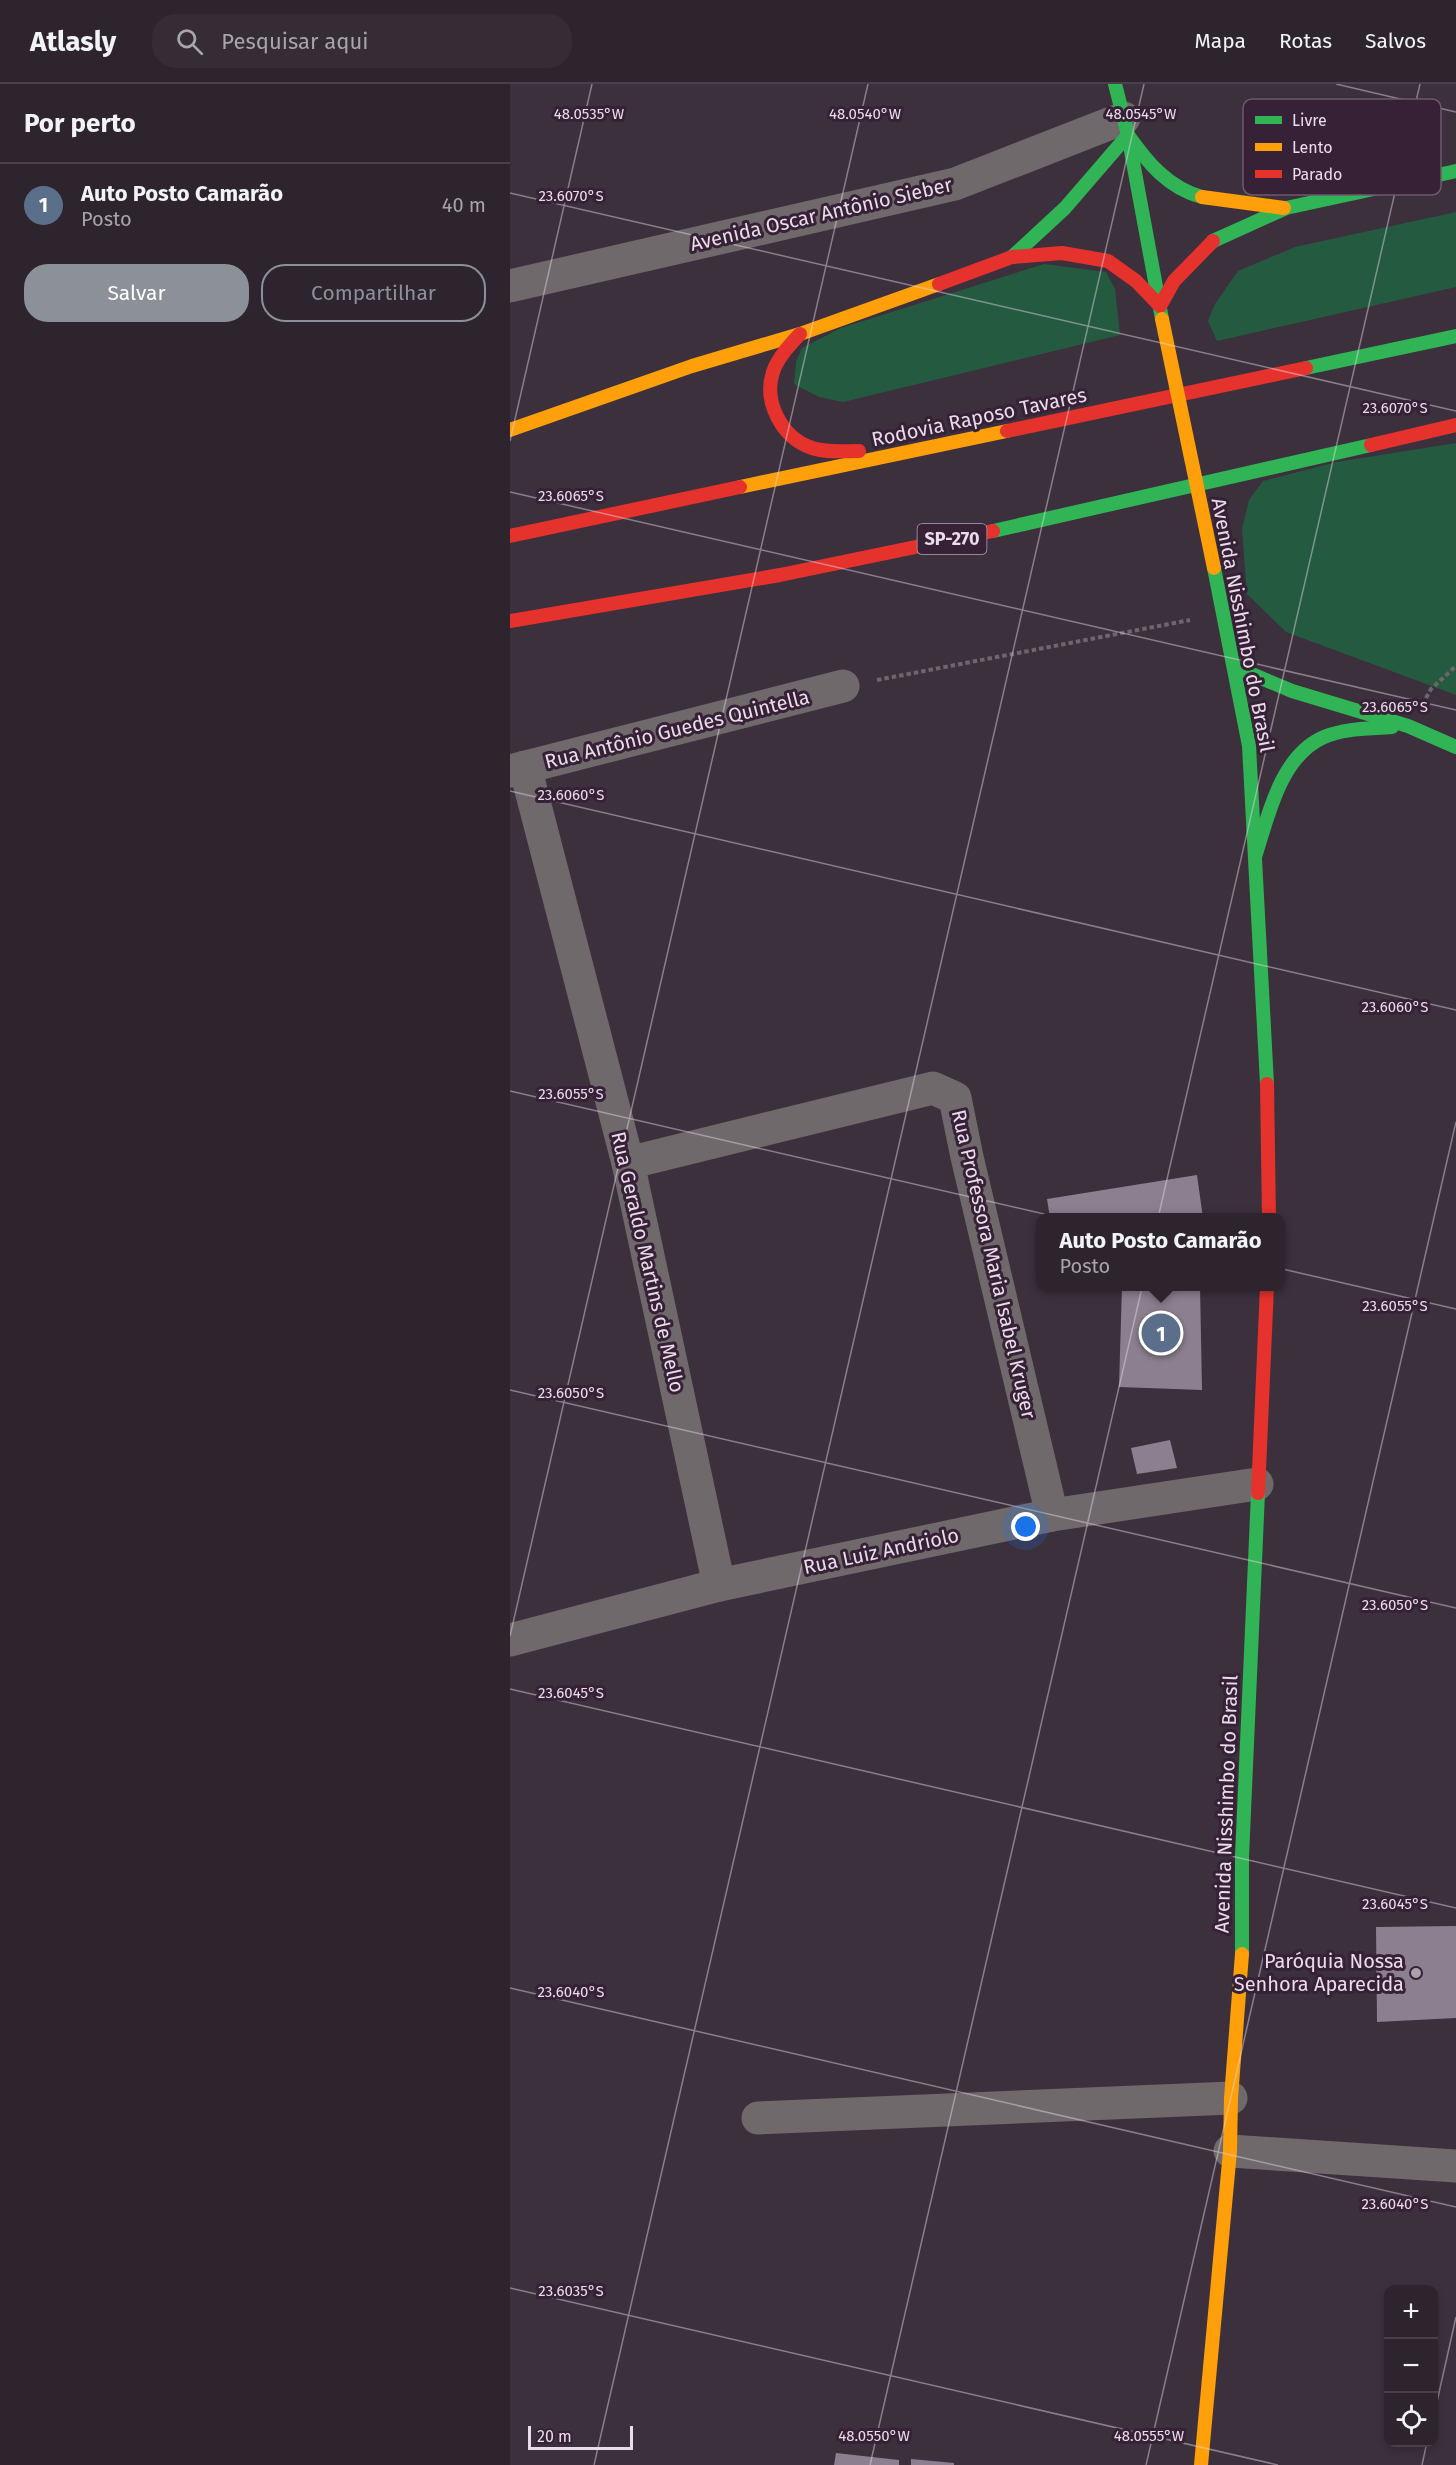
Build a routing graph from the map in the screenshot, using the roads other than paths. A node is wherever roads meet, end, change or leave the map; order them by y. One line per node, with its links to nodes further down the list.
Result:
1 (1115, 84): 2 (main road, Avenida Nisshimbo do Brasil)
2 (1126, 127): 6 (main road); 7 (main road); 8 (street, Avenida Oscar Antônio Sieber); 9 (main road, Avenida Nisshimbo do Brasil)
3 (1456, 171): 4 (main road)
4 (1441, 174)
5 (1346, 195): 6 (main road)
6 (1286, 208): 9 (main road)
7 (1012, 257): 9 (main road); 10 (main road)
8 (510, 286)
9 (1161, 312): 19 (main road, Avenida Nisshimbo do Brasil, bridge)
10 (800, 334): 13 (main road); 16 (main road)
11 (1456, 336): 16 (main road, Rodovia Raposo Tavares)
12 (1456, 425): 15 (main road, SP-270)
13 (510, 430)
14 (1456, 430): 15 (main road)
15 (1391, 440): 18 (main road, SP-270)
16 (912, 451): 17 (main road, Rodovia Raposo Tavares)
17 (510, 536)
18 (510, 621)
19 (1235, 667): 21 (main road); 24 (main road, Avenida Nisshimbo do Brasil)
20 (843, 686): 23 (street, Rua Antônio Guedes Quintella)
21 (1408, 726): 22 (main road); 24 (main road)
22 (1456, 747)
23 (517, 769): 25 (street, Rua Geraldo Martins de Mello)
24 (1255, 857): 26 (main road, Avenida Nisshimbo do Brasil)
25 (628, 1163): 29 (street, Rua Professora Maria Isabel Kruger); 30 (street, Rua Geraldo Martins de Mello)
26 (1269, 1213)
27 (1268, 1291): 28 (main road, Avenida Nisshimbo do Brasil)
28 (1257, 1484): 29 (street, Rua Luiz Andriolo); 32 (main road, Avenida Nisshimbo do Brasil)
29 (1052, 1515): 30 (street, Rua Luiz Andriolo)
30 (719, 1585): 31 (street, Rua Luiz Andriolo)
31 (510, 1640)
32 (1232, 2098): 33 (street); 34 (main road, Avenida Nisshimbo do Brasil)
33 (758, 2118)
34 (1230, 2151): 35 (street); 36 (main road, Avenida Nisshimbo do Brasil)
35 (1456, 2166)
36 (1201, 2465)

